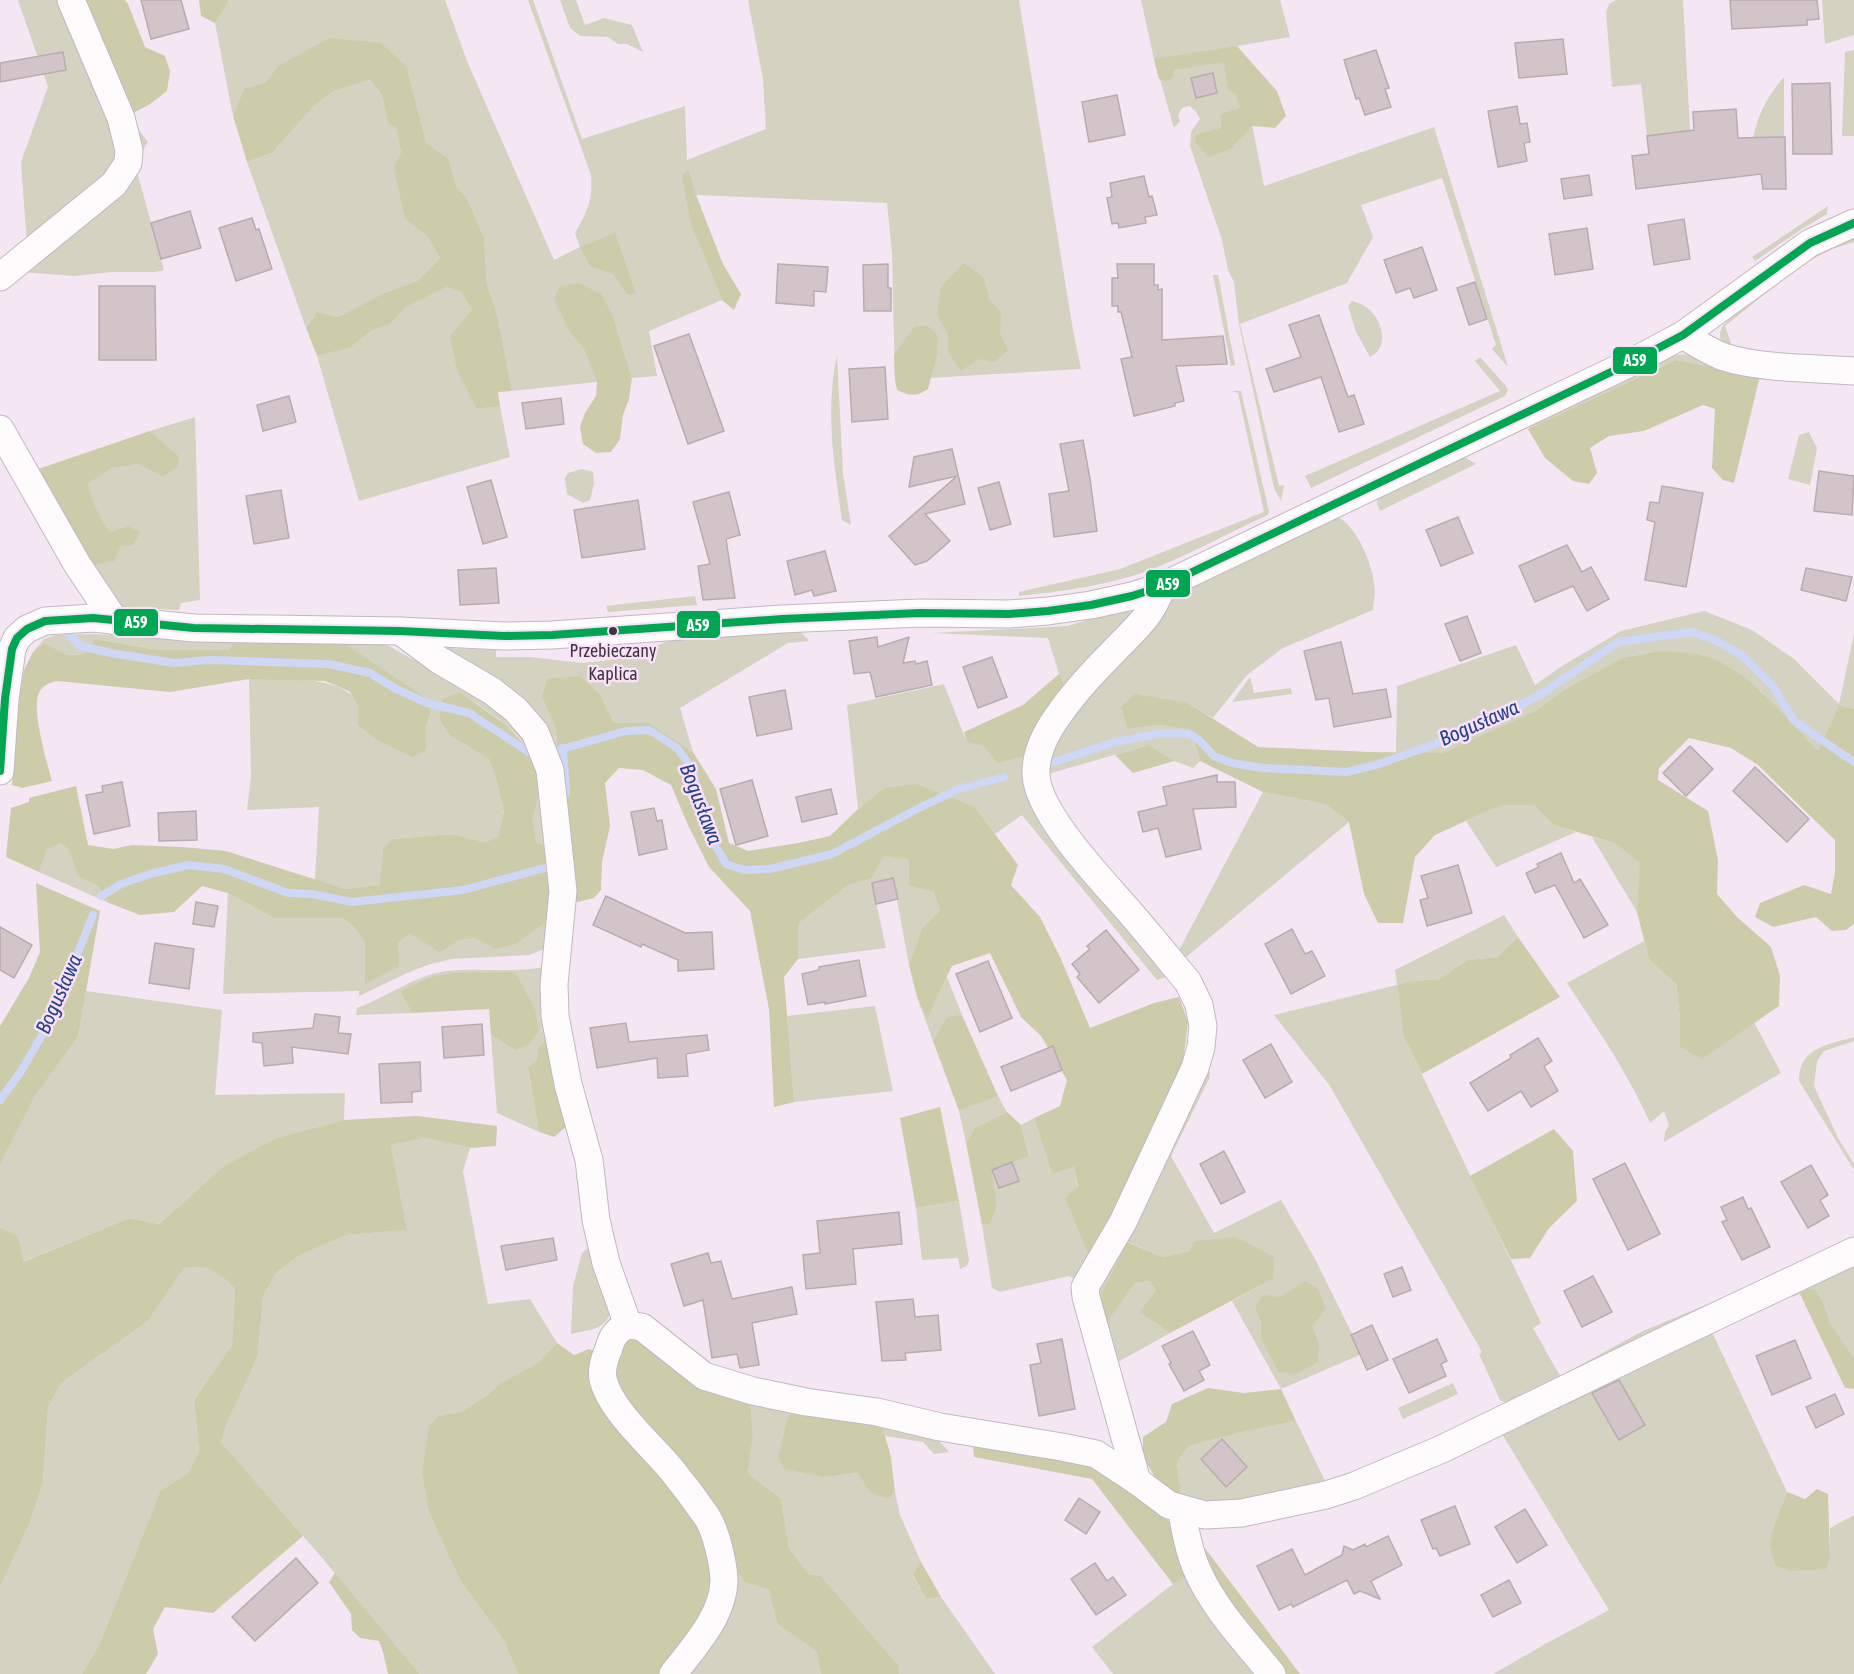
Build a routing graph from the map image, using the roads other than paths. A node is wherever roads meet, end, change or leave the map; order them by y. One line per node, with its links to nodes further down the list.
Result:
1 (71, 0): 3 (street)
2 (1854, 223): 4 (street)
3 (0, 277)
4 (1683, 335): 5 (street); 7 (street)
5 (1854, 371)
6 (0, 429): 8 (street)
7 (1163, 586): 9 (street); 13 (street)
8 (115, 621): 9 (street); 10 (street)
9 (400, 631): 12 (street)
10 (0, 771)
11 (1854, 1251): 14 (street)
12 (628, 1325): 13 (street); 15 (street)
13 (1137, 1481): 14 (street)
14 (1182, 1509): 16 (street)
15 (673, 1674)
16 (1272, 1674)

